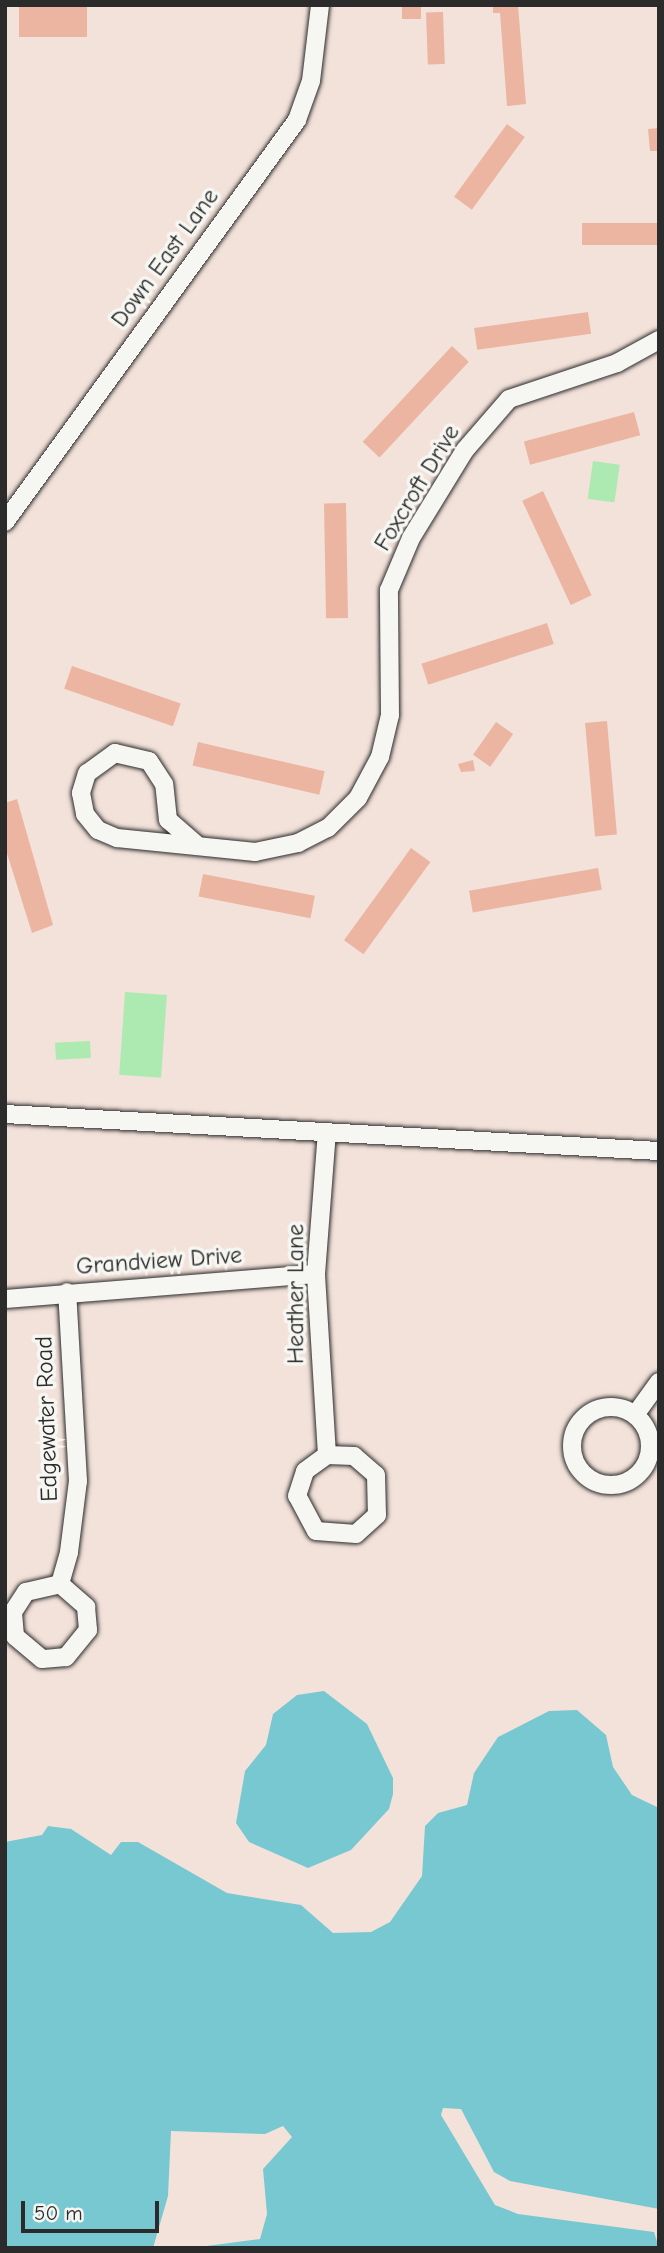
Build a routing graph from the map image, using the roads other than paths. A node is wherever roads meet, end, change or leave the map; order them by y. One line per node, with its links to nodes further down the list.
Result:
1 (320, 5): 3 (street, Down East Lane)
2 (659, 340): 4 (street, Foxcroft Drive)
3 (5, 522)
4 (197, 845): 4 (street, Foxcroft Drive)
5 (5, 1114): 6 (street)
6 (327, 1132): 7 (street); 8 (street, Heather Lane)
7 (659, 1151)
8 (316, 1273): 9 (street, Grandview Drive); 13 (street, Heather Lane)
9 (67, 1292): 10 (street, Grandview Drive); 14 (street, Edgewater Road)
10 (5, 1298)
11 (659, 1382): 12 (street)
12 (635, 1415): 12 (street)
13 (327, 1455): 13 (street)
14 (60, 1584): 14 (street)

